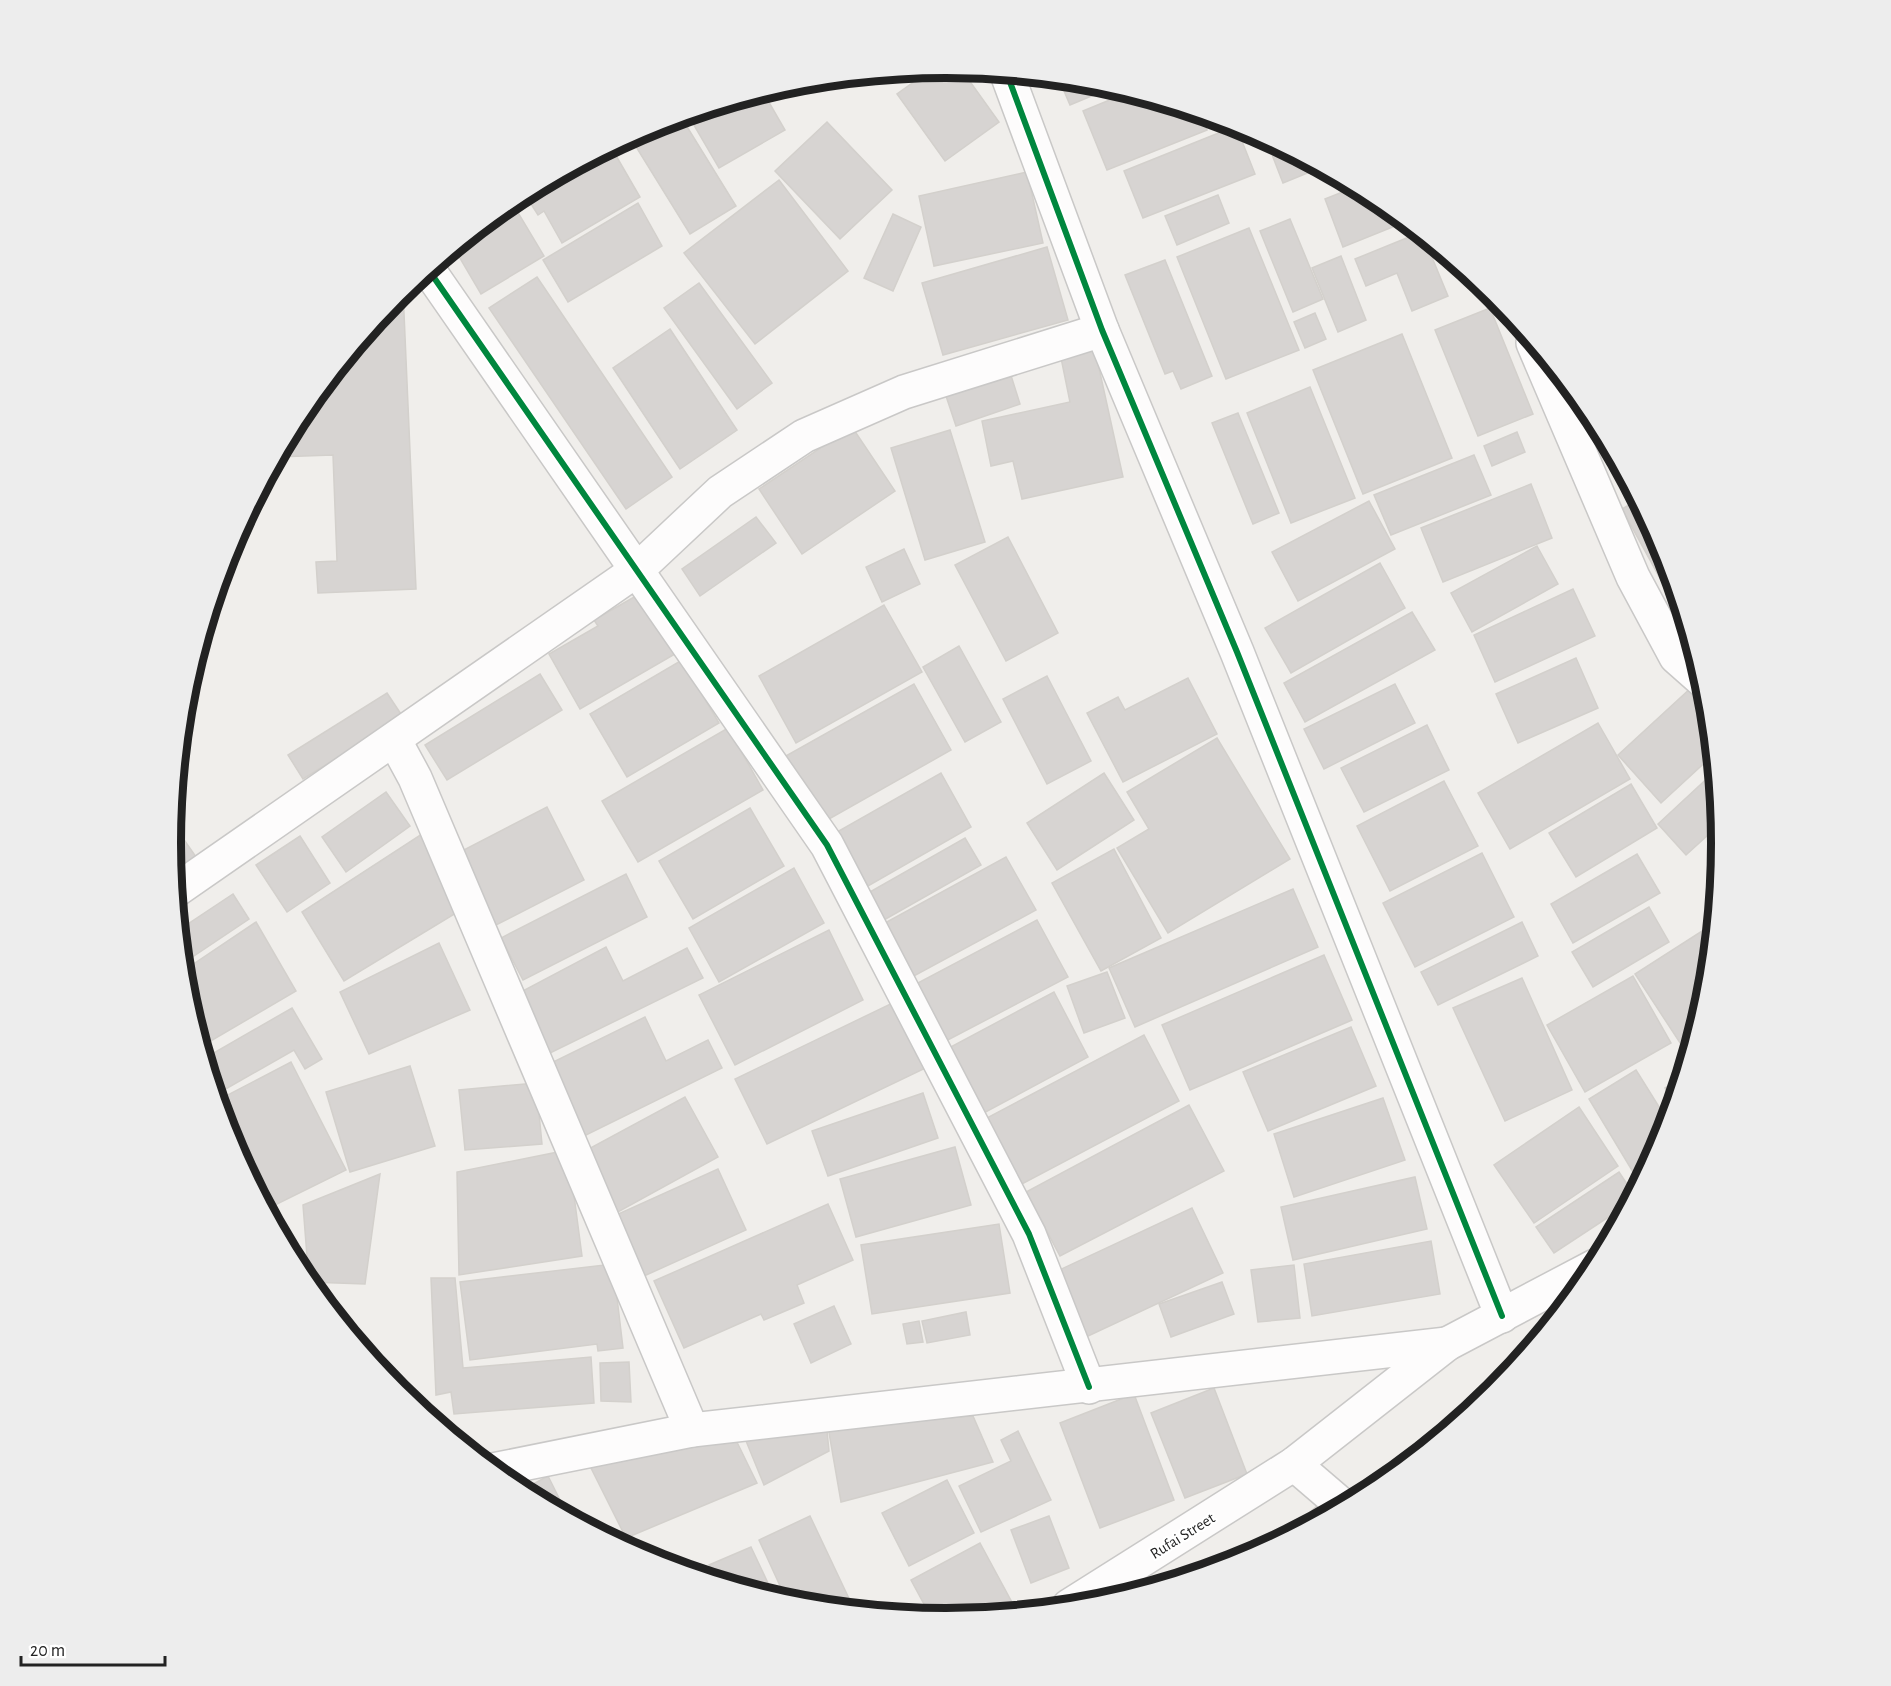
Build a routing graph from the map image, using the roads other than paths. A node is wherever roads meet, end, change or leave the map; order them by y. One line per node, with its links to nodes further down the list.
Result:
1 (1010, 81): 3 (street)
2 (433, 276): 5 (street)
3 (1102, 330): 5 (street); 10 (street)
4 (1543, 365): 6 (street)
5 (637, 570): 7 (street); 12 (street)
6 (1690, 669)
7 (395, 741): 8 (street); 13 (street)
8 (182, 886)
9 (1576, 1276): 10 (street)
10 (1503, 1316): 11 (street)
11 (1447, 1344): 12 (street); 14 (street, Rufai Street)
12 (1089, 1386): 13 (street)
13 (692, 1431): 15 (street)
14 (1294, 1464): 16 (street); 17 (street, Rufai Street)
15 (504, 1468)
16 (1337, 1501)
17 (1088, 1594)

